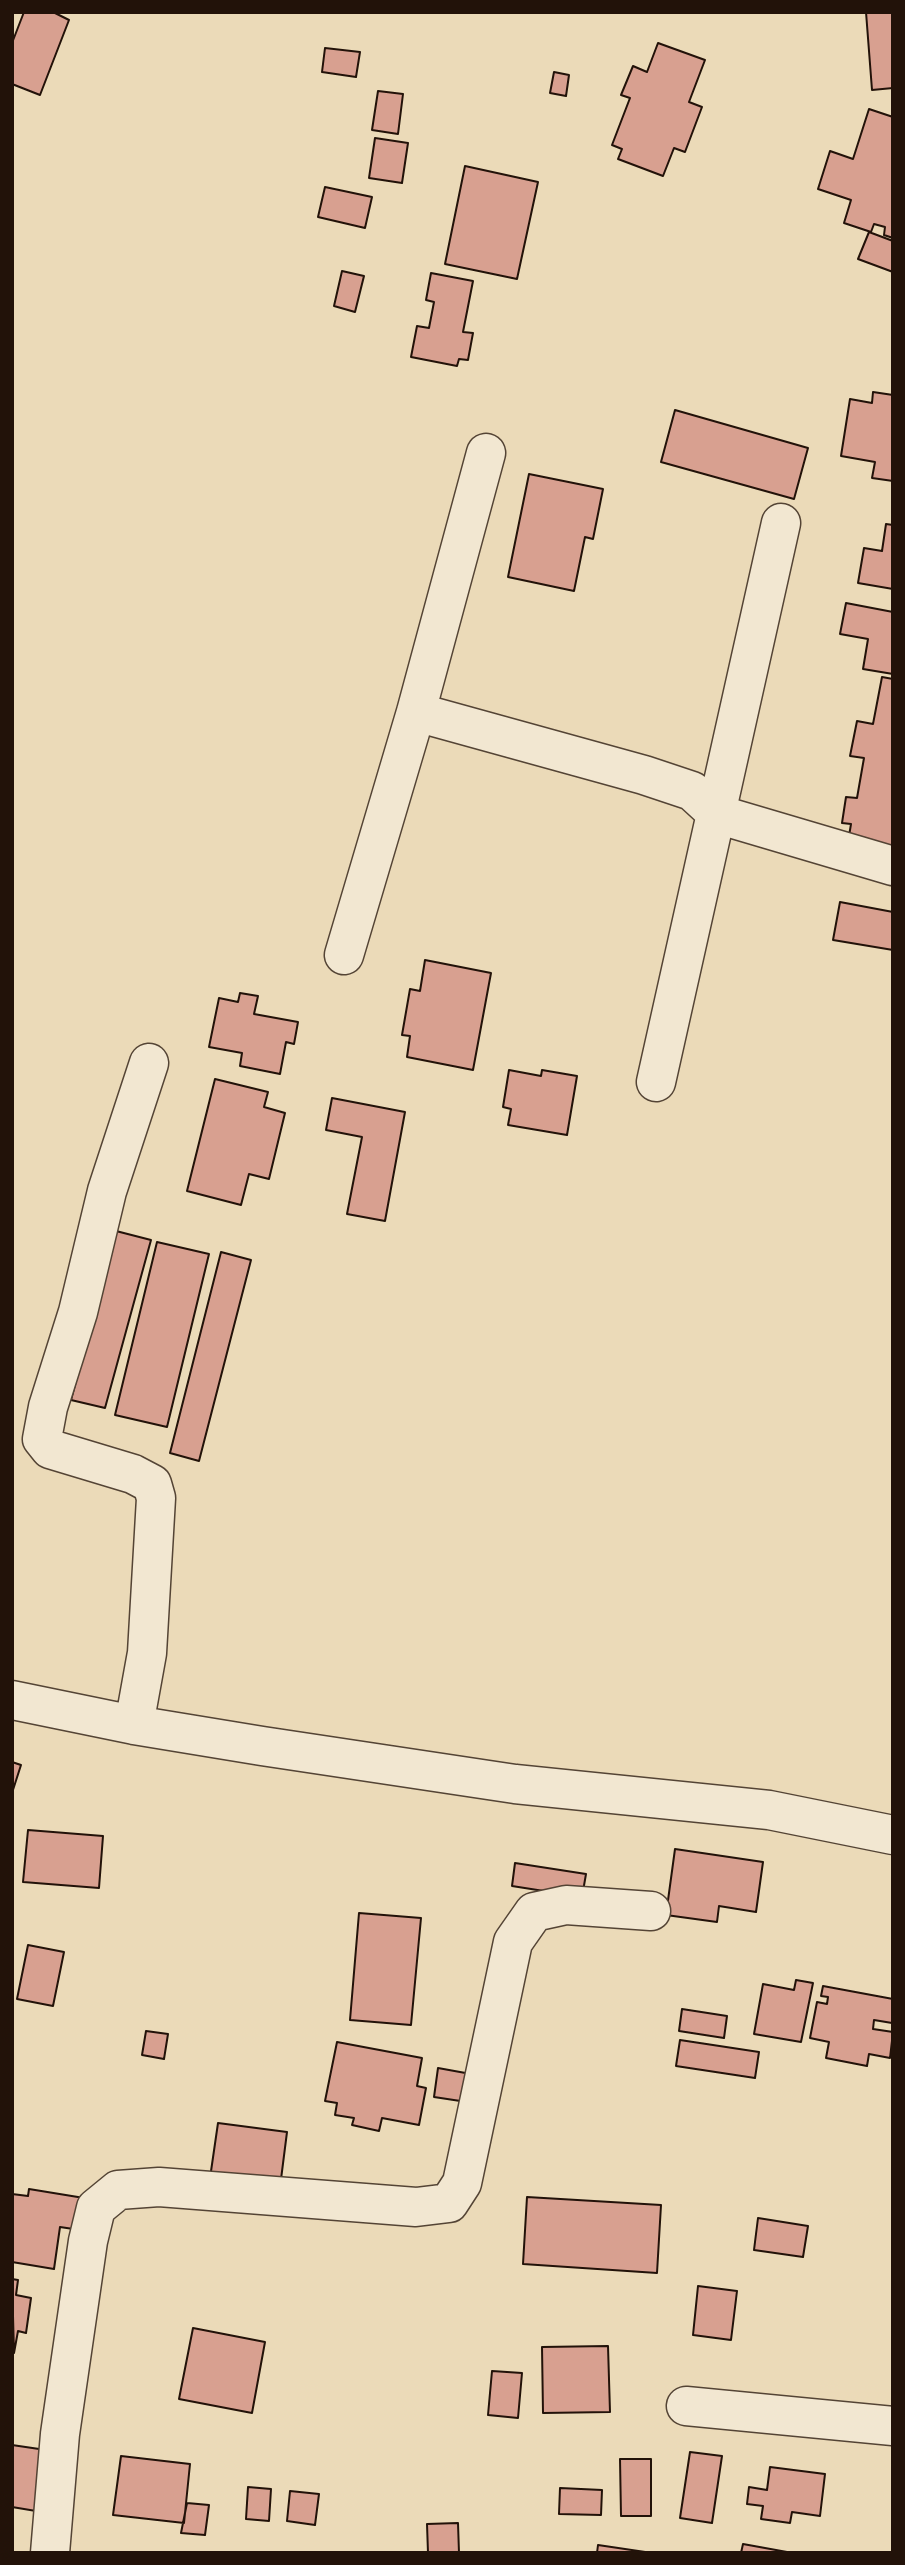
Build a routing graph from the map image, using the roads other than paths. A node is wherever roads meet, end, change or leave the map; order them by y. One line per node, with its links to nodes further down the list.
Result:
1 (486, 453): 3 (street)
2 (781, 523): 4 (street)
3 (416, 712): 4 (street); 6 (street)
4 (717, 814): 5 (street); 8 (street)
5 (893, 866)
6 (344, 955)
7 (149, 1063): 10 (street)
8 (656, 1082)
9 (12, 1700): 10 (street)
10 (134, 1725): 11 (street)
11 (893, 1835)
12 (651, 1911): 15 (street)
13 (686, 2406): 14 (street)
14 (893, 2426)
15 (58, 2552)

